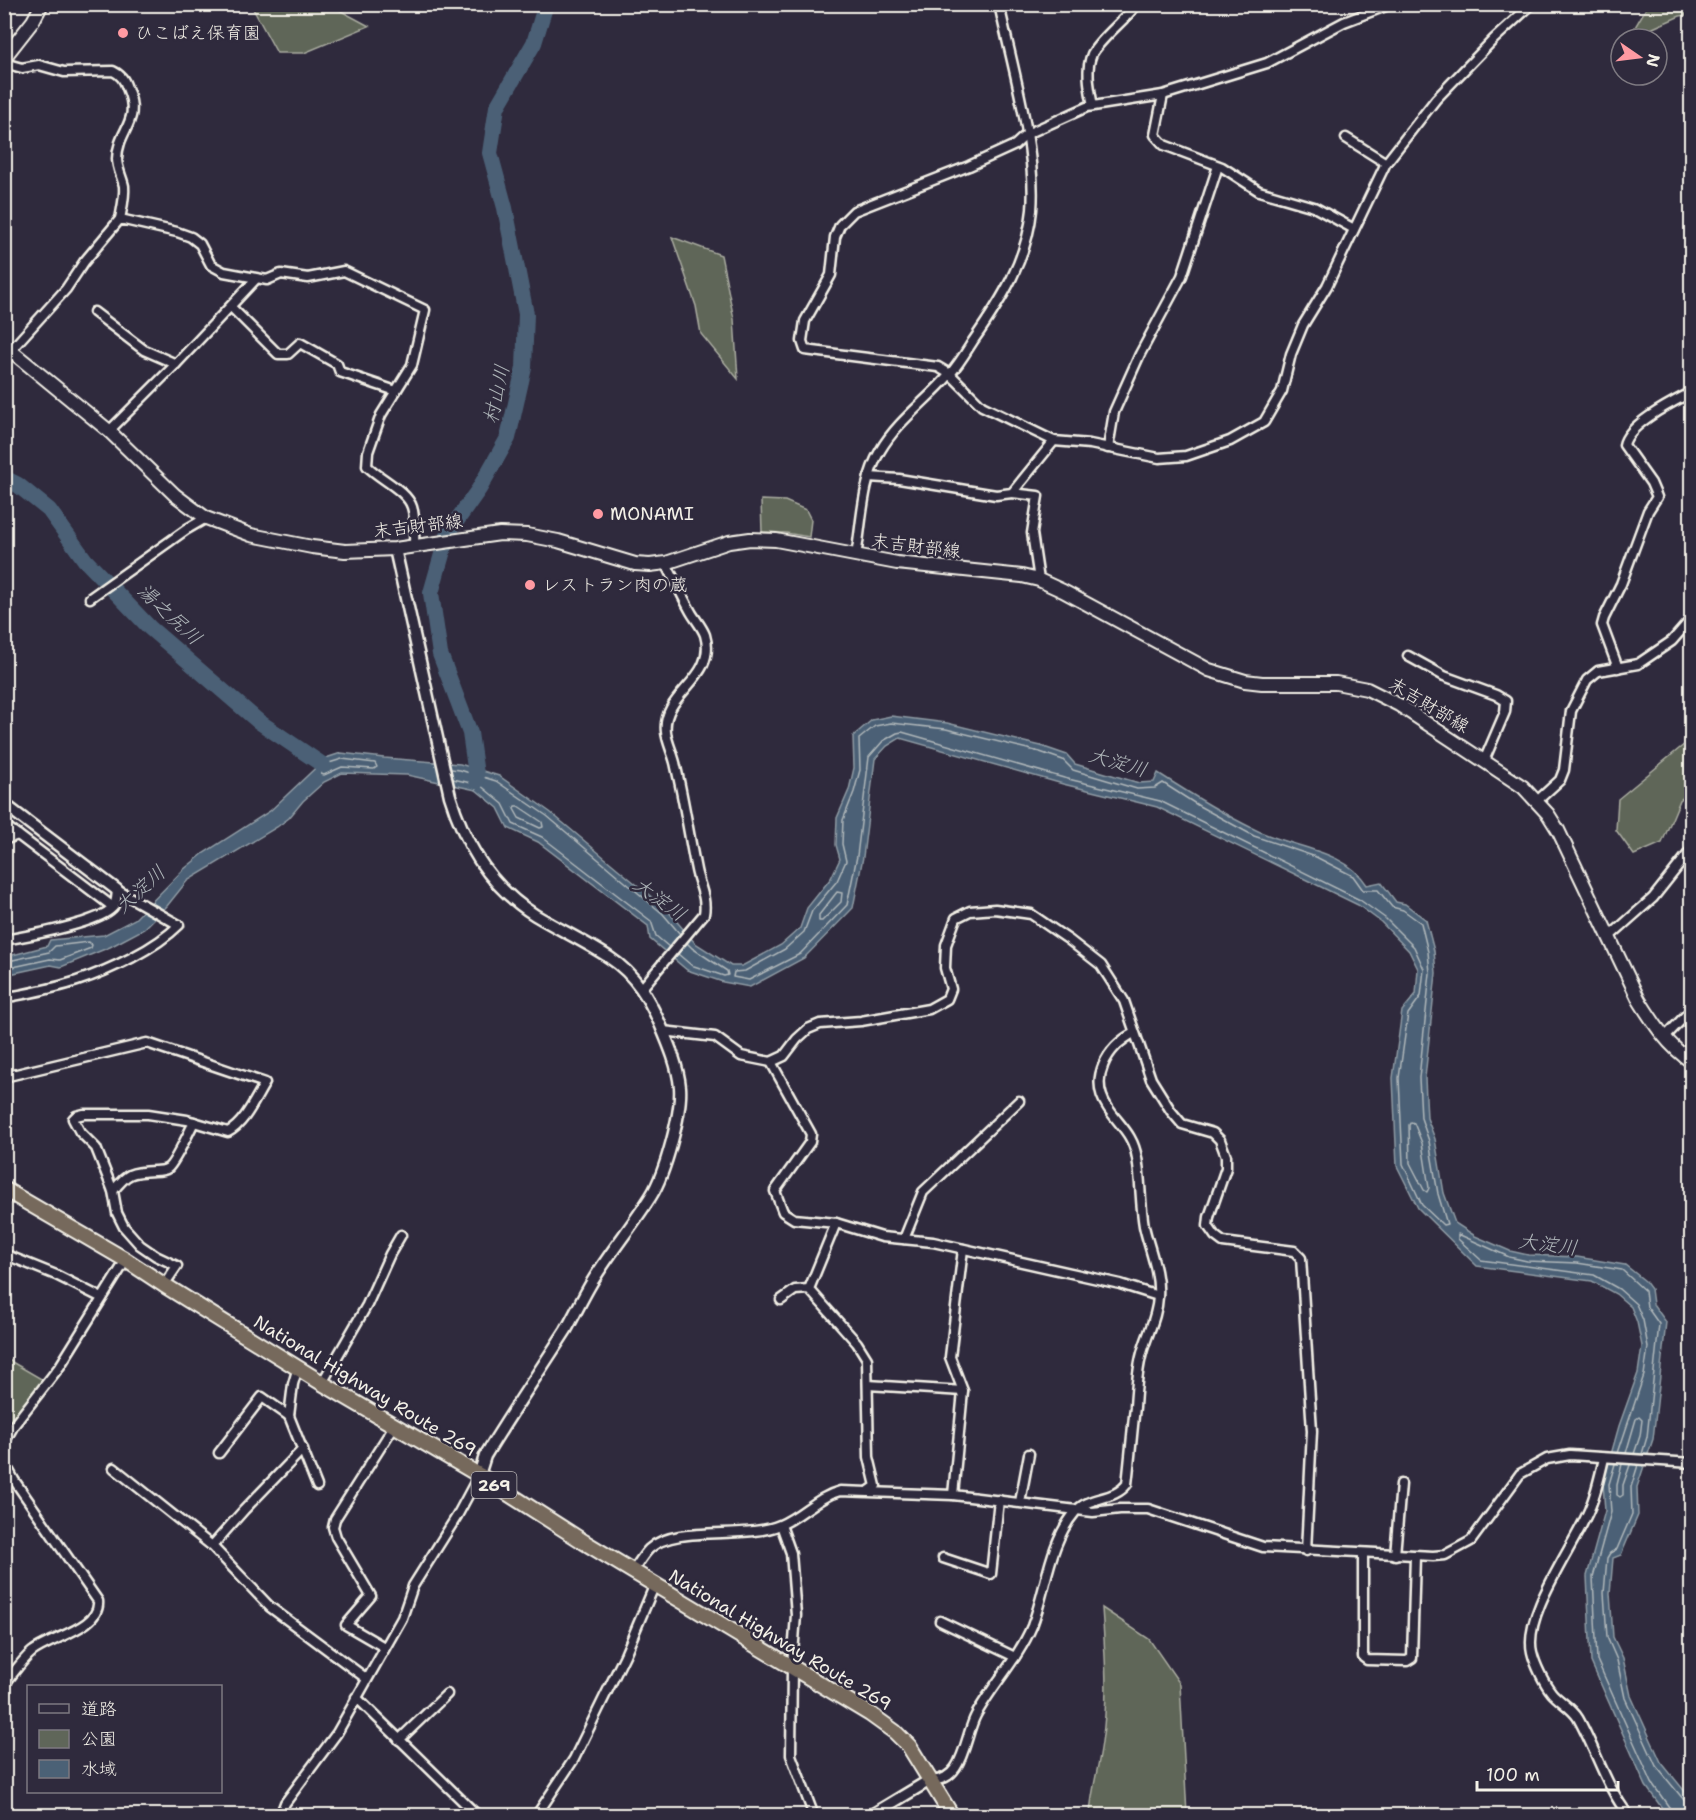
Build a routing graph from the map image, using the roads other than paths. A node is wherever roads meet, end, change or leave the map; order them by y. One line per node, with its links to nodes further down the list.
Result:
1 (42, 4): 8 (main road)
2 (999, 4): 12 (street)
3 (1137, 4): 11 (street)
4 (1391, 4): 10 (street)
5 (1516, 4): 7 (street)
6 (1532, 4): 7 (street)
7 (1523, 11): 14 (street)
8 (4, 58)
9 (4, 63): 16 (street)
10 (1163, 95): 11 (street); 15 (street)
11 (1093, 106): 12 (street)
12 (1027, 134): 23 (street); 23 (street)
13 (1346, 138): 14 (street)
14 (1386, 163): 17 (street)
15 (1218, 166): 17 (street); 28 (street)
16 (120, 219): 18 (street); 21 (street)
17 (1354, 229): 28 (street)
18 (256, 279): 19 (street); 24 (street)
19 (231, 307): 22 (street); 24 (street)
20 (94, 312): 22 (street)
21 (7, 348): 26 (main road, 末吉財部線)
22 (176, 364): 26 (street)
23 (950, 374): 27 (street); 29 (street)
24 (396, 391): 32 (street)
25 (1692, 392): 40 (street)
26 (109, 431): 31 (main road, 末吉財部線)
27 (1054, 441): 28 (street); 30 (street)
28 (1108, 448)
29 (869, 477): 30 (street); 34 (street)
30 (1012, 493): 36 (street)
31 (206, 518): 33 (main road, 末吉財部線); 37 (street)
32 (414, 546): 33 (main road, 末吉財部線); 35 (main road, 末吉財部線)
33 (395, 549): 52 (street)
34 (856, 556): 35 (main road, 末吉財部線); 36 (main road, 末吉財部線)
35 (666, 563): 52 (street)
36 (1039, 580): 41 (main road, 末吉財部線)
37 (90, 598)
38 (1692, 618): 40 (street)
39 (1408, 656): 41 (street)
40 (1618, 668): 42 (street)
41 (1484, 761): 42 (main road, 末吉財部線)
42 (1538, 801): 50 (main road, 末吉財部線)
43 (4, 804): 48 (street)
44 (4, 825): 45 (street)
45 (18, 835): 46 (street); 49 (street)
46 (4, 840)
47 (1692, 849): 50 (street)
48 (119, 892): 49 (street); 53 (street)
49 (113, 907): 51 (street)
50 (1609, 937): 57 (main road, 末吉財部線)
51 (4, 940)
52 (642, 988): 55 (street)
53 (4, 998)
54 (1692, 1009): 57 (street)
55 (663, 1031): 58 (street); 90 (street)
56 (1134, 1033): 58 (street); 73 (street); 100 (street)
57 (1664, 1038): 59 (main road, 末吉財部線)
58 (771, 1062): 65 (street)
59 (1692, 1062)
60 (4, 1077): 62 (street)
61 (1020, 1101): 67 (street)
62 (194, 1122): 64 (street); 64 (street)
63 (4, 1189): 70 (highway, National Highway Route 269 / 269)
64 (113, 1191): 71 (street)
65 (836, 1223): 67 (street); 72 (street)
66 (401, 1235): 77 (street)
67 (904, 1239): 68 (street)
68 (963, 1249): 73 (street); 79 (street)
69 (4, 1254): 74 (street)
70 (126, 1260): 71 (highway, National Highway Route 269 / 269); 74 (street)
71 (164, 1285): 76 (highway, National Highway Route 269 / 269)
72 (809, 1289): 75 (street); 78 (street)
73 (1158, 1296): 97 (street)
74 (102, 1298): 82 (street)
75 (781, 1300)
76 (298, 1367): 77 (highway, National Highway Route 269 / 269); 80 (street)
77 (322, 1383): 81 (highway, National Highway Route 269 / 269)
78 (868, 1385): 79 (street); 93 (street)
79 (963, 1391): 94 (street)
80 (290, 1416): 83 (street); 84 (street)
81 (394, 1426): 90 (highway, National Highway Route 269 / 269); 108 (street)
82 (4, 1443)
83 (303, 1449): 92 (street); 99 (street)
84 (219, 1453)
85 (1029, 1454): 96 (street)
86 (4, 1455): 112 (street)
87 (1604, 1458): 88 (street); 103 (street); 123 (street)
88 (1692, 1463)
89 (114, 1468): 99 (street)
90 (479, 1475): 105 (highway, National Highway Route 269 / 269); 108 (street)
91 (1401, 1484): 102 (street)
92 (317, 1485)
93 (869, 1491): 94 (street); 98 (street)
94 (953, 1495): 95 (street)
95 (999, 1500): 96 (street); 104 (street)
96 (1020, 1502): 97 (street)
97 (1077, 1509): 100 (street); 109 (street)
98 (781, 1525): 105 (street); 110 (street)
99 (212, 1546): 111 (street)
100 (1305, 1551): 101 (street)
101 (1363, 1554): 102 (street); 103 (street)
102 (1395, 1555): 103 (street)
103 (1415, 1556)
104 (943, 1558)
105 (633, 1571): 106 (highway, National Highway Route 269 / 269)
106 (655, 1584): 110 (highway, National Highway Route 269 / 269); 119 (street)
107 (940, 1620): 109 (street)
108 (384, 1647): 111 (street)
109 (1015, 1657): 116 (street)
110 (792, 1667): 116 (highway, National Highway Route 269 / 269); 120 (street)
111 (367, 1678): 114 (street)
112 (4, 1685)
113 (447, 1694): 115 (street)
114 (357, 1697): 115 (street); 117 (street)
115 (399, 1740): 118 (street)
116 (930, 1780): 121 (street); 122 (highway, National Highway Route 269 / 269)
117 (280, 1815)
118 (478, 1815)
119 (536, 1815)
120 (814, 1815)
121 (870, 1815)
122 (952, 1815)
123 (1629, 1815)

